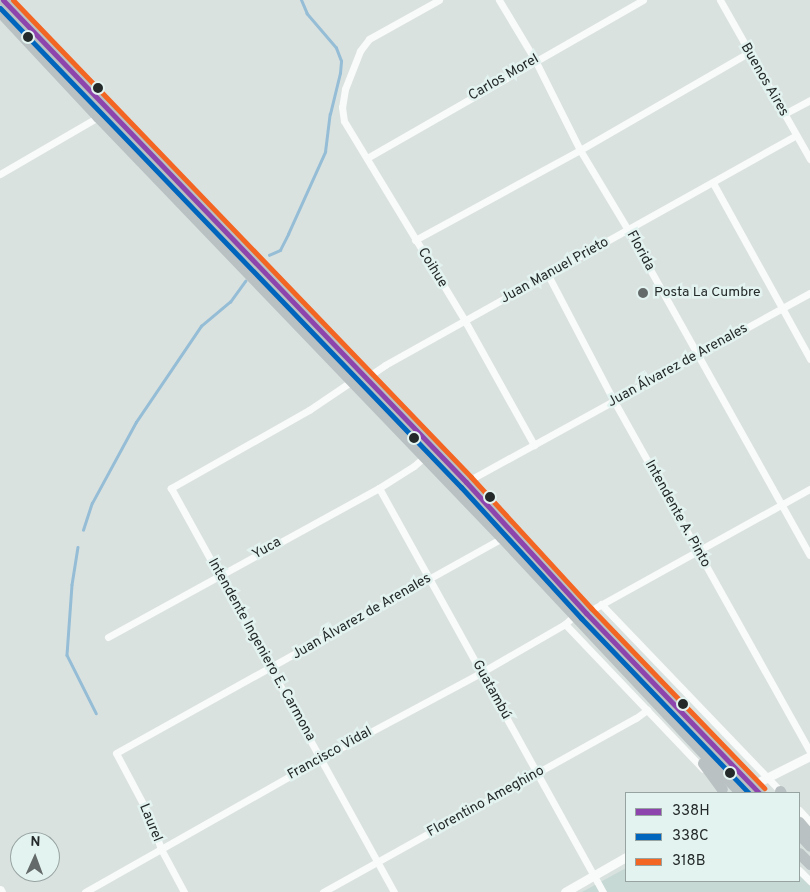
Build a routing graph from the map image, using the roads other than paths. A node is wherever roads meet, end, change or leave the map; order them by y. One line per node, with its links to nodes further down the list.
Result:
1 (2, 0): 26 (main road)
2 (438, 0): 14 (street, Coihue)
3 (499, 0): 8 (street, Florida)
4 (643, 0): 8 (street, Carlos Morel)
5 (720, 0): 7 (street, Buenos Aires)
6 (0, 12): 11 (main road)
7 (748, 53): 10 (street, Buenos Aires); 13 (street)
8 (535, 60): 13 (street, Florida); 14 (street, Carlos Morel)
9 (810, 100): 10 (street)
10 (784, 114): 12 (street, Buenos Aires)
11 (98, 117): 16 (street); 27 (main road)
12 (796, 136): 15 (street, Buenos Aires); 17 (street, Juan Manuel Prieto)
13 (580, 150): 18 (street, Florida); 19 (street)
14 (366, 158): 19 (street, Coihue)
15 (810, 160)
16 (0, 174)
17 (713, 183): 18 (street, Juan Manuel Prieto); 22 (street)
18 (628, 230): 20 (street, Juan Manuel Prieto); 24 (street, Florida)
19 (415, 240): 23 (street, Coihue)
20 (548, 275): 23 (street, Juan Manuel Prieto); 28 (street, Intendente A. Pinto)
21 (810, 293): 22 (street, Juan Álvarez de Arenales)
22 (782, 309): 24 (street, Juan Álvarez de Arenales); 25 (street)
23 (465, 321): 26 (street, Juan Manuel Prieto); 29 (street, Coihue)
24 (698, 355): 28 (street, Juan Álvarez de Arenales); 34 (street, Florida)
25 (810, 359)
26 (366, 378): 31 (main road)
27 (352, 381): 30 (main road); 38 (street, Intendente Ingeniero E. Carmona)
28 (614, 401): 29 (street, Juan Álvarez de Arenales); 36 (street, Intendente A. Pinto)
29 (534, 445): 31 (street, Juan Álvarez de Arenales)
30 (424, 457): 32 (street, Yuca); 35 (main road)
31 (466, 482): 41 (main road)
32 (379, 488): 38 (street, Yuca); 39 (street, Guatambú)
33 (810, 489): 34 (street)
34 (782, 505): 36 (street); 37 (street, Florida)
35 (502, 538): 39 (street, Juan Álvarez de Arenales); 42 (main road)
36 (698, 550): 40 (street); 48 (street, Intendente A. Pinto)
37 (810, 556)
38 (219, 575): 43 (street, Yuca); 44 (street, Intendente Ingeniero E. Carmona)
39 (429, 579): 44 (street, Juan Álvarez de Arenales); 45 (street, Guatambú)
40 (601, 604): 41 (street); 53 (street)
41 (586, 614): 54 (main road)
42 (570, 620): 45 (street, Francisco Vidal); 46 (street); 47 (main road)
43 (108, 637)
44 (271, 668): 49 (street, Juan Álvarez de Arenales); 51 (street, Intendente Ingeniero E. Carmona)
45 (482, 672): 51 (street, Francisco Vidal); 52 (street, Guatambú)
46 (647, 710): 52 (street, Florentino Ameghino); 55 (street)
47 (671, 717): 55 (main road); 56 (main road)
48 (810, 750)
49 (116, 754): 64 (street, Laurel)
50 (810, 756): 53 (street)
51 (320, 759): 64 (street, Francisco Vidal); 67 (street, Intendente Ingeniero E. Carmona)
52 (537, 773): 67 (street, Florentino Ameghino); 70 (street, Guatambú)
53 (768, 778): 54 (street); 57 (street)
54 (755, 790)
55 (724, 791)
56 (738, 792)
57 (781, 792)
58 (800, 811): 59 (street)
59 (810, 822)
60 (800, 823): 62 (main road)
61 (800, 835): 63 (main road)
62 (810, 835)
63 (810, 846)
64 (160, 849): 72 (street, Francisco Vidal); 73 (street, Laurel)
65 (800, 854): 68 (main road)
66 (625, 858): 70 (street)
67 (378, 863): 74 (street, Florentino Ameghino); 75 (street, Intendente Ingeniero E. Carmona)
68 (810, 864)
69 (800, 871): 71 (street)
70 (594, 876): 76 (street); 77 (street, Guatambú)
71 (810, 882)
72 (85, 892)
73 (184, 892)
74 (323, 892)
75 (394, 892)
76 (564, 892)
77 (602, 892)

